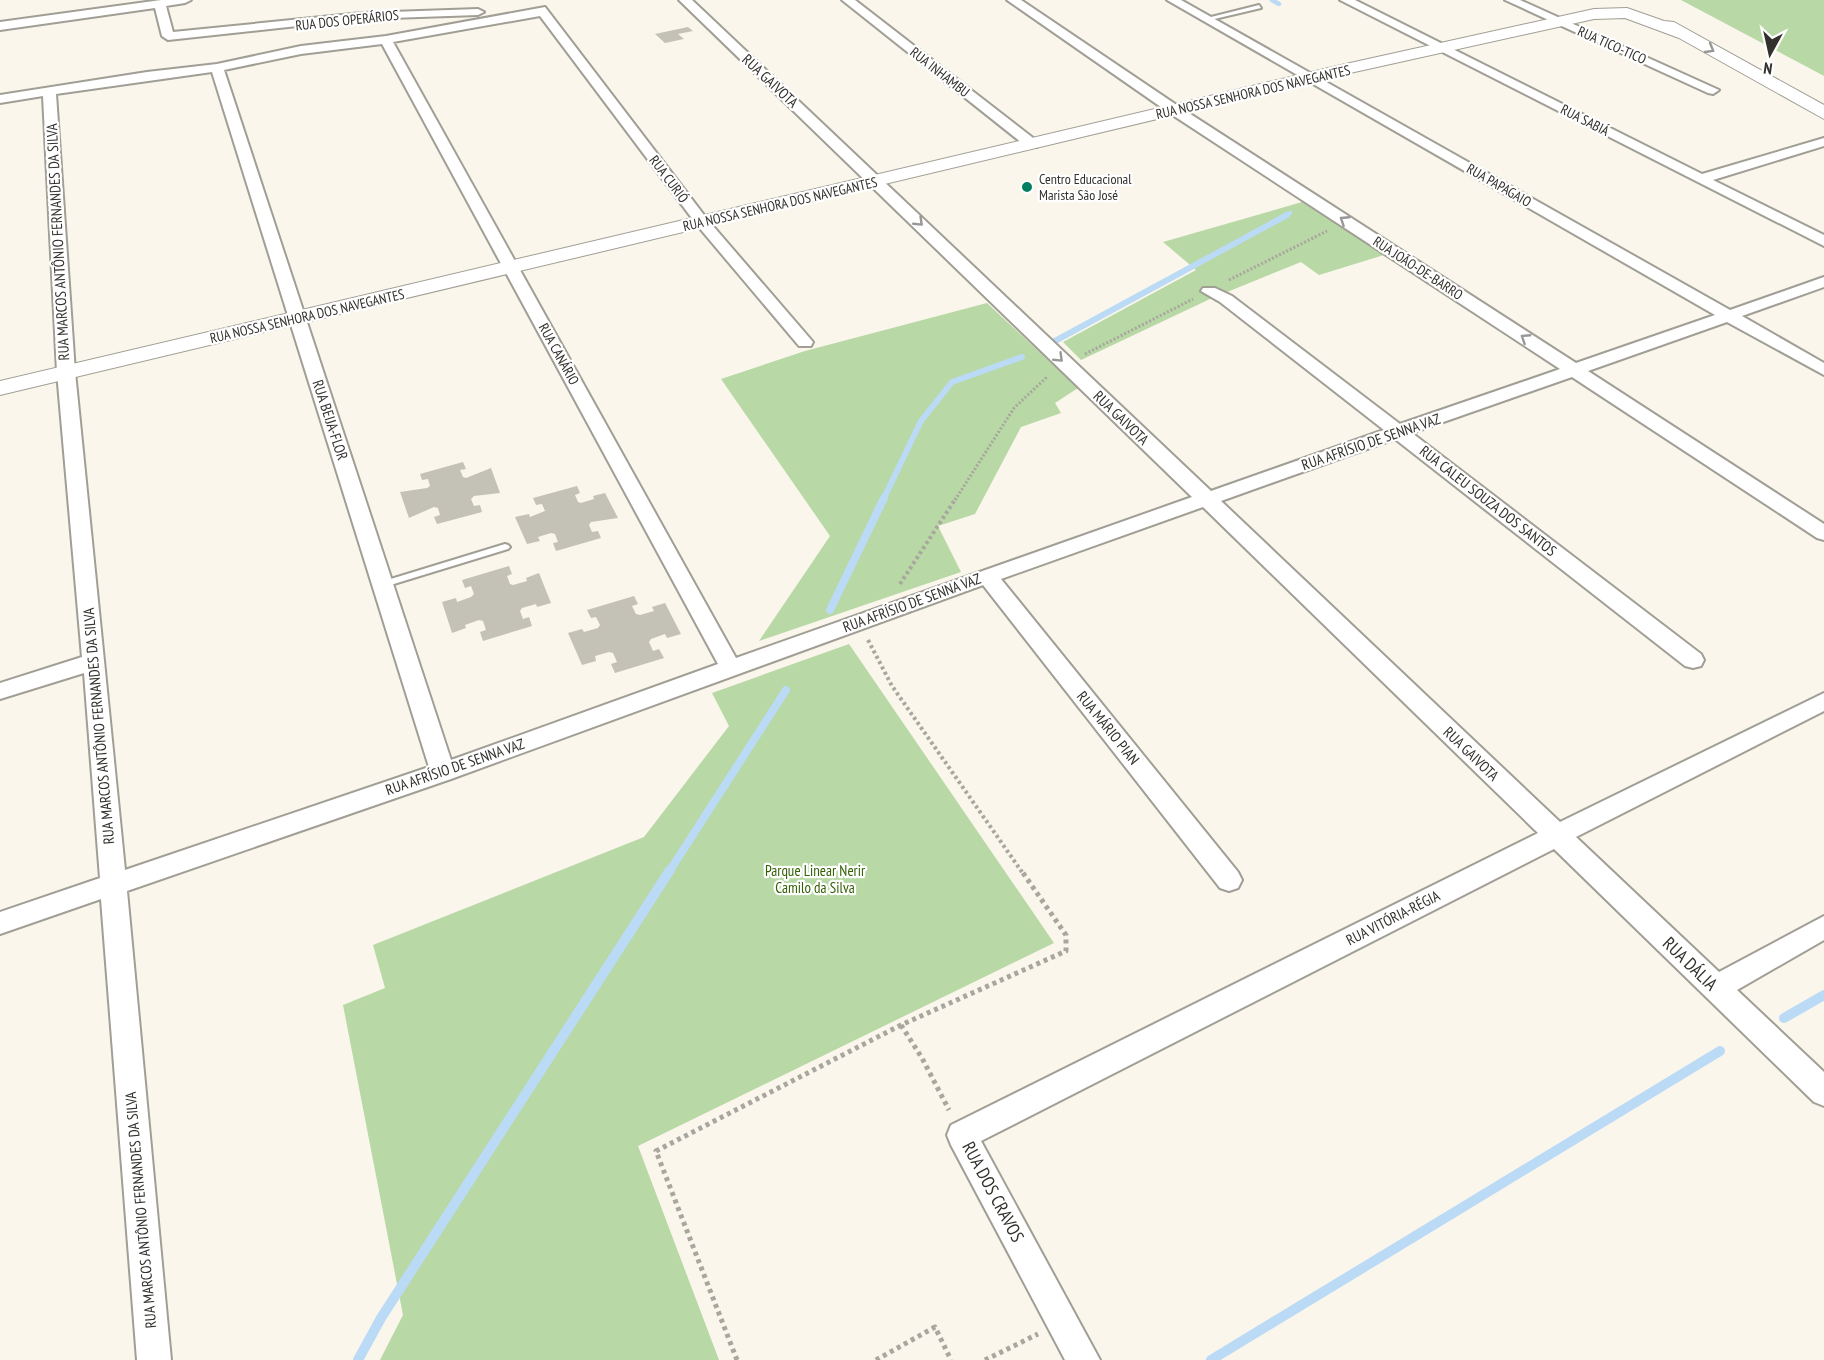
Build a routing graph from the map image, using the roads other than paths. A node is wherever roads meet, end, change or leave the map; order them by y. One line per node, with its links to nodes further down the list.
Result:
1 (185, 0): 10 (street)
2 (685, 0): 31 (street, RUA GAIVOTA)
3 (848, 0): 29 (street, RUA INHAMBU)
4 (1013, 0): 27 (street, RUA JOÃO-DE-BARRO)
5 (1173, 0): 14 (street, RUA PAPAGAIO)
6 (1346, 0): 20 (street, RUA SABIÁ)
7 (1511, 0): 15 (street, RUA TICO-TICO)
8 (1603, 0): 15 (street, RUA NOSSA SENHORA DOS NAVEGANTES)
9 (1622, 0): 17 (street)
10 (160, 4): 11 (street, RUA DOS OPERÁRIOS); 16 (street)
11 (545, 7): 18 (street); 32 (street, RUA CURIÓ)
12 (1259, 7): 14 (lane)
13 (1669, 7): 19 (street)
14 (1206, 19): 22 (street, RUA PAPAGAIO)
15 (1560, 22): 17 (street, RUA NOSSA SENHORA DOS NAVEGANTES); 20 (street, RUA NOSSA SENHORA DOS NAVEGANTES); 23 (street, RUA TICO-TICO)
16 (0, 26)
17 (1686, 35): 26 (street, one-way to 26)
18 (386, 40): 21 (street); 34 (street, RUA CANÁRIO)
19 (1731, 41)
20 (1443, 48): 22 (street, RUA NOSSA SENHORA DOS NAVEGANTES); 30 (street, RUA SABIÁ)
21 (218, 68): 24 (street); 38 (street, RUA BEIJA-FLOR)
22 (1313, 79): 27 (street, RUA NOSSA SENHORA DOS NAVEGANTES); 37 (street, RUA PAPAGAIO)
23 (1713, 90)
24 (49, 92): 25 (street); 42 (street, RUA MARCOS ANTÔNIO FERNANDES DA SILVA)
25 (0, 99)
26 (1822, 110)
27 (1176, 111): 29 (street, RUA NOSSA SENHORA DOS NAVEGANTES); 40 (street, RUA JOÃO-DE-BARRO, one-way to 27)
28 (1824, 142): 30 (street)
29 (1032, 144): 31 (street, RUA NOSSA SENHORA DOS NAVEGANTES)
30 (1700, 179): 33 (street, RUA SABIÁ)
31 (877, 182): 32 (street, RUA NOSSA SENHORA DOS NAVEGANTES); 45 (street, RUA GAIVOTA, one-way to 45)
32 (702, 222): 34 (street, RUA NOSSA SENHORA DOS NAVEGANTES); 39 (street, RUA CURIÓ)
33 (1824, 241)
34 (511, 267): 38 (street, RUA NOSSA SENHORA DOS NAVEGANTES); 52 (street, RUA CANÁRIO)
35 (1824, 282): 37 (street, RUA AFRÍSIO DE SENNA VAZ)
36 (1217, 295): 44 (street, RUA CALEU SOUZA DOS SANTOS)
37 (1729, 316): 40 (street, RUA AFRÍSIO DE SENNA VAZ); 41 (street, RUA PAPAGAIO)
38 (296, 319): 42 (street, RUA NOSSA SENHORA DOS NAVEGANTES); 49 (street, RUA BEIJA-FLOR)
39 (805, 342)
40 (1574, 370): 44 (street, RUA AFRÍSIO DE SENNA VAZ); 46 (street, RUA JOÃO-DE-BARRO)
41 (1824, 370)
42 (66, 372): 43 (street, RUA NOSSA SENHORA DOS NAVEGANTES); 51 (street, RUA MARCOS ANTÔNIO FERNANDES DA SILVA)
43 (0, 388)
44 (1398, 432): 45 (street, RUA AFRÍSIO DE SENNA VAZ); 50 (street, RUA CALEU SOUZA DOS SANTOS)
45 (1206, 500): 48 (street, RUA AFRÍSIO DE SENNA VAZ); 56 (street, RUA GAIVOTA)
46 (1824, 534)
47 (505, 548): 49 (lane)
48 (987, 576): 52 (street, RUA AFRÍSIO DE SENNA VAZ); 57 (street, RUA MÁRIO PIAN)
49 (384, 584): 55 (street, RUA BEIJA-FLOR)
50 (1693, 660)
51 (94, 662): 53 (street); 58 (street, RUA MARCOS ANTÔNIO FERNANDES DA SILVA)
52 (730, 668): 55 (street, RUA AFRÍSIO DE SENNA VAZ)
53 (0, 691)
54 (1824, 700): 56 (street, RUA VITÓRIA-RÉGIA)
55 (443, 772): 58 (street, RUA AFRÍSIO DE SENNA VAZ)
56 (1556, 835): 61 (street, RUA DÁLIA); 63 (street, RUA VITÓRIA-RÉGIA)
57 (1229, 880)
58 (113, 883): 59 (street, RUA AFRÍSIO DE SENNA VAZ); 64 (street, RUA MARCOS ANTÔNIO FERNANDES DA SILVA)
59 (0, 923)
60 (1824, 927): 61 (street)
61 (1716, 988): 62 (street, RUA DÁLIA)
62 (1824, 1092)
63 (962, 1135): 65 (street, RUA DOS CRAVOS)
64 (154, 1360)
65 (1083, 1360)

